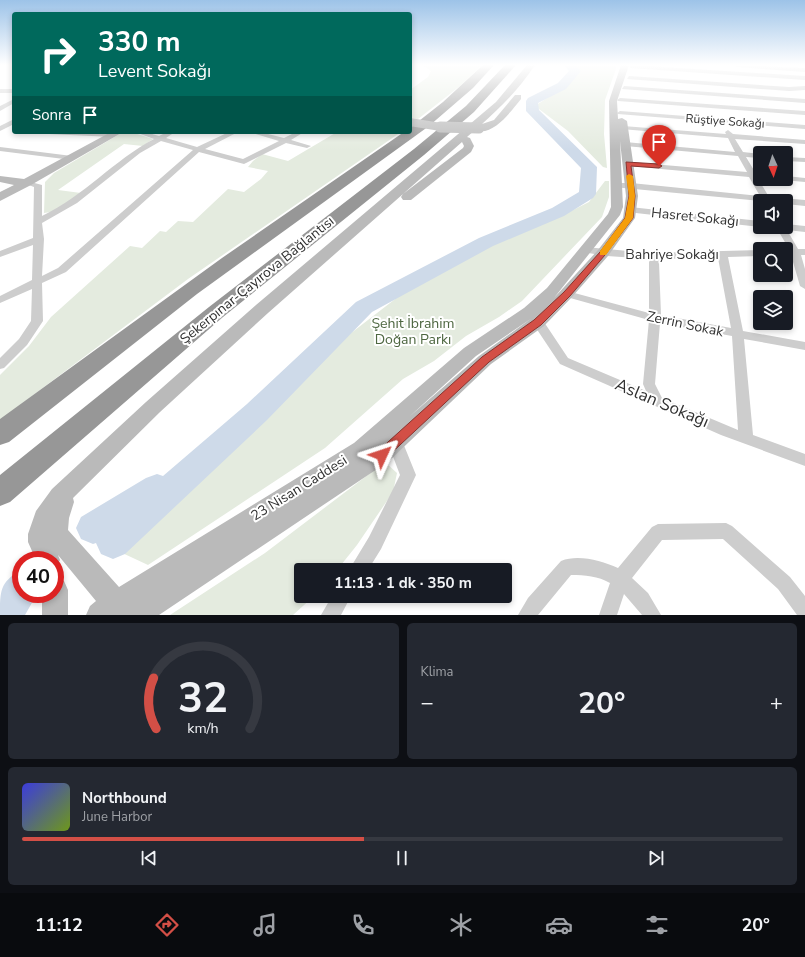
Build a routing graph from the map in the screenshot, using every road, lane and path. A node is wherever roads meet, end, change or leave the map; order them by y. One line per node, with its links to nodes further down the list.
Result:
1 (459, 94): 21 (highway, Şekerpınar-Çayırova Bağlantısı)
2 (484, 94): 83 (highway, Şekerpınar-Çayırova Bağlantısı)
3 (508, 94): 77 (street)
4 (521, 94): 16 (street, bridge)
5 (626, 94): 6 (street); 10 (street); 14 (street, Rüştiye Sokağı); 29 (street); 36 (street); 41 (street, 23 Nisan Caddesi); 48 (street, 23 Nisan Caddesi)
6 (706, 94): 8 (street); 10 (street)
7 (794, 94): 8 (street)
8 (804, 102)
9 (12, 103): 11 (street)
10 (713, 106): 13 (street); 14 (street)
11 (0, 110): 12 (street)
12 (12, 111)
13 (805, 113)
14 (721, 121): 18 (street, Rüştiye Sokağı); 29 (street)
15 (12, 122): 19 (street)
16 (412, 122)
17 (412, 125): 77 (street)
18 (805, 127)
19 (0, 130): 20 (street)
20 (12, 130)
21 (412, 132)
22 (113, 134): 38 (street)
23 (145, 134): 30 (street)
24 (168, 134): 30 (street)
25 (231, 134): 35 (street)
26 (259, 134): 31 (street)
27 (297, 134): 31 (street)
28 (409, 134): 78 (highway, Şekerpınar-Çayırova Bağlantısı)
29 (730, 137): 32 (street); 36 (street)
30 (159, 138): 35 (street); 54 (street)
31 (285, 141): 33 (street); 35 (street)
32 (805, 142)
33 (307, 146)
34 (0, 149): 38 (street)
35 (198, 149): 67 (street)
36 (740, 155): 37 (street); 42 (street)
37 (753, 156)
38 (72, 158): 47 (street)
39 (793, 159): 40 (street)
40 (805, 160)
41 (628, 164): 43 (street); 48 (street, 23 Nisan Caddesi)
42 (753, 171)
43 (753, 175)
44 (0, 179): 47 (street)
45 (793, 179): 46 (street)
46 (805, 180)
47 (27, 183): 49 (street); 54 (street)
48 (623, 185): 50 (street); 53 (street, 23 Nisan Caddesi); 60 (street, 23 Nisan Caddesi)
49 (0, 197)
50 (753, 199)
51 (793, 202): 52 (street)
52 (805, 203)
53 (630, 210): 55 (street, Hasret Sokağı); 62 (street, 23 Nisan Caddesi)
54 (39, 221): 59 (street)
55 (753, 223)
56 (793, 228): 57 (street)
57 (805, 229)
58 (785, 234): 61 (street)
59 (39, 239): 64 (street); 67 (street)
60 (584, 250): 62 (street, Bahriye Sokağı); 79 (street, 23 Nisan Caddesi)
61 (795, 252): 68 (street)
62 (602, 253): 66 (street, Bahriye Sokağı); 69 (street, 23 Nisan Caddesi)
63 (753, 253): 65 (street, Bahriye Sokağı)
64 (0, 254)
65 (722, 254): 66 (street, Bahriye Sokağı); 73 (street)
66 (657, 256): 71 (street)
67 (38, 283): 70 (street); 75 (street)
68 (805, 286)
69 (567, 294): 71 (street, Zerrin Sokak); 72 (street, 23 Nisan Caddesi)
70 (0, 300)
71 (655, 318): 73 (street, Zerrin Sokak); 76 (street)
72 (538, 322): 76 (street, Aslan Sokağı); 79 (street, 23 Nisan Caddesi)
73 (738, 335): 74 (street, Zerrin Sokak); 80 (street)
74 (805, 346)
75 (0, 365)
76 (657, 401): 80 (street, Aslan Sokağı)
77 (153, 407): 82 (street)
78 (0, 434)
79 (390, 435): 85 (street); 89 (street, 23 Nisan Caddesi); 89 (street, 23 Nisan Caddesi)
80 (746, 438): 81 (street, Aslan Sokağı)
81 (805, 460)
82 (81, 476): 84 (street); 89 (street)
83 (0, 493)
84 (44, 551)
85 (362, 563)
86 (620, 579): 90 (street); 93 (street); 94 (street); 95 (street)
87 (55, 603): 91 (street)
88 (338, 603): 92 (street)
89 (126, 609)
90 (805, 611)
91 (55, 615)
92 (330, 615)
93 (527, 615)
94 (608, 615)
95 (652, 615)

